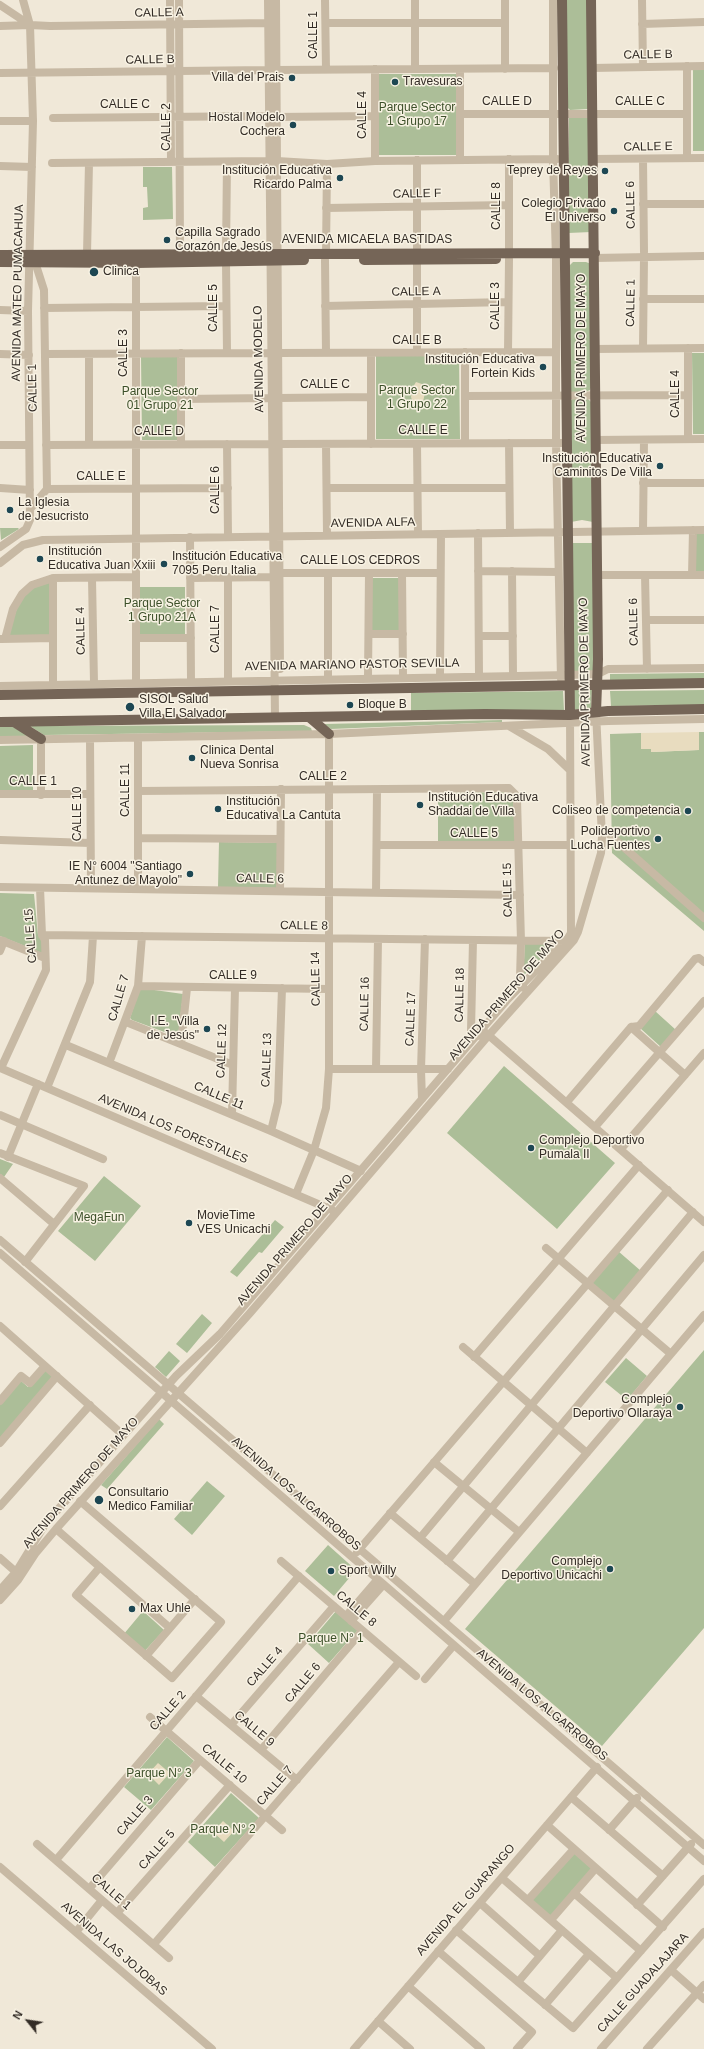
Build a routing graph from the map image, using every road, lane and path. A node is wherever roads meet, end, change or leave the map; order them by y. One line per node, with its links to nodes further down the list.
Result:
1 (23, 0): 19 (street, AVENIDA MATEO PUMACAHUA)
2 (170, 0): 21 (street, CALLE 2)
3 (179, 0): 22 (street, CALLE 2)
4 (268, 0): 15 (street, AVENIDA MODELO)
5 (276, 0): 34 (street, AVENIDA MODELO)
6 (325, 0): 16 (street, CALLE 1)
7 (415, 0): 17 (street)
8 (505, 0): 18 (street)
9 (553, 0): 27 (street, AVENIDA PRIMERO DE MAYO)
10 (562, 0): 40 (main road, AVENIDA PRIMERO DE MAYO)
11 (591, 0): 28 (main road, AVENIDA PRIMERO DE MAYO)
12 (642, 0): 20 (street)
13 (0, 5): 19 (street)
14 (704, 22): 20 (street)
15 (268, 23): 22 (street, CALLE A); 34 (street, AVENIDA MODELO)
16 (326, 23): 17 (street); 29 (street, CALLE 1)
17 (415, 23): 18 (street); 31 (street)
18 (505, 23): 33 (street)
19 (30, 24): 21 (street, CALLE A); 23 (street); 36 (street, AVENIDA MATEO PUMACAHUA)
20 (642, 24): 26 (street)
21 (170, 25): 22 (street, CALLE A); 37 (street, CALLE 2)
22 (179, 25): 35 (street, CALLE 2)
23 (0, 26)
24 (687, 66): 25 (street, CALLE B); 26 (street, CALLE B); 42 (street)
25 (704, 66)
26 (643, 67): 28 (street, CALLE B)
27 (554, 68): 33 (street, CALLE B); 40 (street, AVENIDA PRIMERO DE MAYO)
28 (592, 68): 41 (main road, AVENIDA PRIMERO DE MAYO)
29 (326, 69): 30 (street, CALLE B); 34 (street, CALLE B)
30 (375, 69): 31 (street, CALLE B); 44 (street, CALLE 4)
31 (415, 69): 32 (street, CALLE B)
32 (460, 69): 33 (street, CALLE B); 39 (street)
33 (505, 69)
34 (273, 70): 35 (street, CALLE B); 43 (street, AVENIDA MODELO)
35 (179, 71): 37 (street, CALLE B); 46 (street, CALLE 2)
36 (33, 72): 37 (street, CALLE B); 38 (street); 49 (street, AVENIDA MATEO PUMACAHUA)
37 (170, 72): 45 (street, CALLE 2)
38 (0, 73)
39 (460, 114): 40 (street, CALLE D); 57 (street)
40 (558, 114): 41 (street, CALLE D); 52 (street, AVENIDA PRIMERO DE MAYO); 53 (main road, AVENIDA PRIMERO DE MAYO)
41 (593, 114): 42 (street, CALLE C); 54 (main road, AVENIDA PRIMERO DE MAYO)
42 (687, 114): 50 (street)
43 (273, 116): 44 (street, CALLE C); 46 (street, CALLE C); 59 (street, AVENIDA MODELO)
44 (375, 116): 60 (street, CALLE 4)
45 (171, 117): 46 (street, CALLE C); 47 (street, CALLE C); 61 (street, CALLE 2)
46 (179, 117): 61 (street, CALLE 2)
47 (53, 118)
48 (0, 120): 49 (street)
49 (33, 121): 67 (street, AVENIDA MATEO PUMACAHUA)
50 (687, 158): 51 (street, CALLE E); 55 (street, CALLE E)
51 (704, 158)
52 (553, 159): 53 (street); 58 (street); 77 (street, AVENIDA PRIMERO DE MAYO)
53 (564, 159): 77 (main road, AVENIDA PRIMERO DE MAYO)
54 (592, 159): 55 (street, CALLE E); 80 (main road, AVENIDA PRIMERO DE MAYO)
55 (643, 159): 68 (street, CALLE 6)
56 (418, 160): 57 (street); 60 (street); 71 (street)
57 (460, 160): 58 (street)
58 (509, 160): 70 (street, CALLE 8)
59 (273, 161): 62 (street); 65 (street); 82 (street, AVENIDA MODELO)
60 (375, 161): 65 (street)
61 (175, 162): 62 (street); 64 (street); 75 (street, CALLE 2)
62 (227, 162): 85 (street)
63 (52, 163): 64 (street)
64 (89, 163): 74 (street)
65 (327, 164): 72 (street)
66 (0, 166): 67 (street)
67 (32, 167): 86 (street, AVENIDA MATEO PUMACAHUA)
68 (643, 204): 69 (street); 78 (street, CALLE 6)
69 (704, 204)
70 (509, 205): 71 (street, CALLE F); 79 (street, CALLE 8)
71 (418, 206): 72 (street, CALLE F); 84 (street)
72 (326, 208): 83 (street)
73 (704, 251): 78 (street, AVENIDA MICAELA BASTIDAS)
74 (87, 254): 75 (main road, AVENIDA MICAELA BASTIDAS); 86 (main road, AVENIDA MICAELA BASTIDAS)
75 (180, 254): 85 (main road, AVENIDA MICAELA BASTIDAS)
76 (0, 255): 86 (main road)
77 (560, 255): 79 (main road, AVENIDA MICAELA BASTIDAS); 80 (main road, AVENIDA MICAELA BASTIDAS); 106 (street, AVENIDA PRIMERO DE MAYO); 120 (main road, AVENIDA PRIMERO DE MAYO)
78 (644, 255): 80 (street, AVENIDA MICAELA BASTIDAS); 81 (street, AVENIDA MICAELA BASTIDAS); 89 (street, CALLE 1)
79 (509, 256): 84 (main road, AVENIDA MICAELA BASTIDAS); 91 (street, CALLE 3)
80 (594, 256): 102 (main road, AVENIDA PRIMERO DE MAYO)
81 (704, 256)
82 (274, 257): 83 (main road, AVENIDA MICAELA BASTIDAS); 85 (main road, AVENIDA MICAELA BASTIDAS); 108 (street, AVENIDA MODELO)
83 (325, 257): 84 (main road, AVENIDA MICAELA BASTIDAS); 95 (street)
84 (418, 257): 92 (street)
85 (226, 258): 88 (main road, AVENIDA MICAELA BASTIDAS); 94 (street, CALLE 5)
86 (31, 260): 87 (main road); 88 (main road, AVENIDA MICAELA BASTIDAS); 96 (street, CALLE 1); 98 (street, AVENIDA MATEO PUMACAHUA)
87 (0, 262)
88 (136, 263): 93 (street, CALLE 3)
89 (643, 299): 90 (street); 99 (street, CALLE 1)
90 (704, 299)
91 (508, 302): 92 (street, CALLE A); 105 (street, CALLE 3)
92 (417, 304): 95 (street, CALLE A); 103 (street)
93 (136, 306): 94 (street); 96 (street); 114 (street, CALLE 3)
94 (226, 306): 107 (street, CALLE 5)
95 (325, 306): 109 (street)
96 (44, 308): 112 (street, CALLE 1)
97 (0, 310): 98 (street)
98 (28, 311): 116 (street, AVENIDA MATEO PUMACAHUA)
99 (643, 348): 100 (street); 102 (street)
100 (688, 348): 101 (street); 118 (street, CALLE 4)
101 (704, 348)
102 (594, 349): 117 (main road, AVENIDA PRIMERO DE MAYO)
103 (417, 352): 104 (street, CALLE B); 110 (street, CALLE B)
104 (465, 352): 105 (street, CALLE B); 119 (street)
105 (508, 352): 106 (street, CALLE B)
106 (556, 352): 120 (street, AVENIDA PRIMERO DE MAYO)
107 (227, 353): 108 (street, CALLE B); 115 (street, CALLE B)
108 (274, 353): 109 (street, CALLE B); 121 (street, AVENIDA MODELO)
109 (326, 353): 110 (street, CALLE B)
110 (371, 353): 122 (street)
111 (0, 354): 116 (street)
112 (45, 354): 113 (street, CALLE B); 142 (street, CALLE 1)
113 (89, 354): 114 (street, CALLE B); 132 (street)
114 (136, 354): 115 (street, CALLE B); 133 (street, CALLE 3)
115 (181, 354): 123 (street)
116 (29, 355): 141 (street, AVENIDA MATEO PUMACAHUA)
117 (595, 395): 118 (street); 120 (street); 126 (main road, AVENIDA PRIMERO DE MAYO)
118 (688, 395): 124 (street, CALLE 4)
119 (465, 396): 120 (street); 128 (street)
120 (561, 396): 130 (street, AVENIDA PRIMERO DE MAYO); 131 (main road, AVENIDA PRIMERO DE MAYO)
121 (275, 398): 122 (street, CALLE C); 123 (street, CALLE C); 136 (street, AVENIDA MODELO)
122 (371, 398): 138 (street)
123 (181, 399): 134 (street)
124 (688, 439): 125 (street); 127 (street)
125 (704, 439)
126 (595, 440): 127 (street); 158 (main road, AVENIDA PRIMERO DE MAYO)
127 (644, 440): 144 (street)
128 (465, 443): 129 (street, CALLE E); 139 (street, CALLE E)
129 (509, 443): 130 (street, CALLE E); 150 (street)
130 (556, 443): 131 (street, CALLE E); 157 (street, AVENIDA PRIMERO DE MAYO)
131 (567, 443): 157 (main road, AVENIDA PRIMERO DE MAYO)
132 (89, 444): 133 (street, CALLE D); 142 (street, CALLE D)
133 (136, 444): 134 (street, CALLE D); 146 (street, CALLE 3)
134 (181, 444): 135 (street, CALLE D)
135 (228, 444): 136 (street, CALLE D); 147 (street, CALLE 6)
136 (275, 444): 137 (street, CALLE E); 165 (street, AVENIDA MODELO)
137 (326, 444): 138 (street, CALLE E); 148 (street)
138 (371, 444): 139 (street, CALLE E)
139 (417, 444): 149 (street)
140 (0, 445): 141 (street)
141 (29, 445): 152 (street, AVENIDA MATEO PUMACAHUA)
142 (46, 445): 151 (street, CALLE 1)
143 (704, 483): 144 (street)
144 (643, 484): 156 (street)
145 (0, 488): 152 (street)
146 (135, 488): 147 (street, CALLE E); 151 (street, CALLE E); 167 (street, CALLE 3)
147 (228, 488): 164 (street, CALLE 6)
148 (327, 488): 149 (street); 163 (street)
149 (418, 488): 150 (street); 161 (street)
150 (509, 488): 160 (street)
151 (47, 489): 153 (street)
152 (30, 490): 153 (street, AVENIDA MATEO PUMACAHUA)
153 (30, 508): 168 (street, AVENIDA MATEO PUMACAHUA)
154 (692, 530): 155 (street, AVENIDA ALFA); 156 (street, AVENIDA ALFA); 180 (street)
155 (704, 530)
156 (643, 531): 158 (street, AVENIDA ALFA)
157 (563, 532): 158 (street, AVENIDA ALFA); 160 (street, AVENIDA ALFA); 172 (street, AVENIDA PRIMERO DE MAYO); 201 (main road, AVENIDA PRIMERO DE MAYO)
158 (596, 532): 178 (main road, AVENIDA PRIMERO DE MAYO)
159 (478, 533): 160 (street, AVENIDA ALFA); 162 (street, AVENIDA ALFA); 170 (street)
160 (510, 533)
161 (418, 534): 162 (street, AVENIDA ALFA); 163 (street, AVENIDA ALFA)
162 (441, 534): 176 (street)
163 (327, 535): 165 (street, AVENIDA ALFA)
164 (228, 536): 165 (street, AVENIDA ALFA); 166 (street, AVENIDA ALFA)
165 (276, 536): 177 (street, AVENIDA MODELO)
166 (190, 537): 167 (street, AVENIDA ALFA); 184 (street)
167 (135, 538): 169 (street, AVENIDA ALFA); 182 (street)
168 (0, 547)
169 (0, 563)
170 (478, 571): 171 (street); 191 (street)
171 (512, 572): 172 (street); 192 (street)
172 (558, 572): 201 (street, AVENIDA PRIMERO DE MAYO)
173 (328, 573): 174 (street, CALLE LOS CEDROS); 177 (street, CALLE LOS CEDROS); 206 (street)
174 (369, 573): 175 (street, CALLE LOS CEDROS); 189 (street)
175 (402, 573): 176 (street, CALLE LOS CEDROS); 190 (street)
176 (440, 573): 204 (street)
177 (276, 575): 185 (street); 208 (street, AVENIDA MODELO)
178 (597, 575): 179 (street); 199 (main road, AVENIDA PRIMERO DE MAYO)
179 (645, 575): 180 (street); 187 (street, CALLE 6)
180 (692, 575): 181 (street)
181 (704, 575)
182 (135, 577): 186 (street); 194 (street)
183 (53, 578): 186 (street); 193 (street); 196 (street)
184 (190, 578): 185 (street); 195 (street)
185 (228, 578): 207 (street, CALLE 7)
186 (92, 579): 211 (street, CALLE 4)
187 (646, 620): 188 (street); 198 (street, CALLE 6)
188 (704, 620)
189 (369, 634): 190 (street); 205 (street)
190 (403, 634): 203 (street)
191 (479, 636): 192 (street); 202 (street)
192 (513, 636): 200 (street)
193 (53, 638): 196 (street); 213 (street)
194 (136, 638): 195 (street); 210 (street)
195 (190, 638): 209 (street)
196 (2, 639)
197 (704, 668): 198 (street, AVENIDA MARIANO PASTOR SEVILLA)
198 (647, 669): 199 (street, AVENIDA MARIANO PASTOR SEVILLA)
199 (598, 674): 201 (street, AVENIDA MARIANO PASTOR SEVILLA); 214 (main road, AVENIDA PRIMERO DE MAYO)
200 (513, 675): 201 (street, AVENIDA MARIANO PASTOR SEVILLA); 202 (street, AVENIDA MARIANO PASTOR SEVILLA)
201 (565, 675): 216 (main road, AVENIDA PRIMERO DE MAYO)
202 (479, 676): 204 (street, AVENIDA MARIANO PASTOR SEVILLA)
203 (403, 677): 204 (street, AVENIDA MARIANO PASTOR SEVILLA); 205 (street, AVENIDA MARIANO PASTOR SEVILLA)
204 (440, 677)
205 (368, 678): 206 (street, AVENIDA MARIANO PASTOR SEVILLA)
206 (328, 679): 208 (street, AVENIDA MARIANO PASTOR SEVILLA)
207 (228, 680): 208 (street, AVENIDA MARIANO PASTOR SEVILLA); 209 (street, AVENIDA MARIANO PASTOR SEVILLA)
208 (277, 680): 217 (street, AVENIDA MODELO)
209 (191, 681): 210 (street, AVENIDA MARIANO PASTOR SEVILLA)
210 (136, 682): 211 (street, AVENIDA MARIANO PASTOR SEVILLA)
211 (94, 683): 213 (street, AVENIDA MARIANO PASTOR SEVILLA)
212 (704, 683): 214 (main road, AVENIDA MARIANO PASTOR SEVILLA)
213 (53, 684): 215 (street, AVENIDA MARIANO PASTOR SEVILLA)
214 (598, 685): 216 (main road, AVENIDA MARIANO PASTOR SEVILLA); 222 (main road, AVENIDA PRIMERO DE MAYO)
215 (0, 686)
216 (565, 686): 217 (main road, AVENIDA MARIANO PASTOR SEVILLA); 223 (main road, AVENIDA PRIMERO DE MAYO)
217 (277, 690): 218 (main road, AVENIDA MARIANO PASTOR SEVILLA); 220 (street, AVENIDA MODELO)
218 (0, 695)
219 (704, 708): 222 (main road)
220 (278, 717): 221 (main road); 226 (main road)
221 (309, 717): 223 (main road); 228 (main road)
222 (597, 717): 223 (main road); 224 (street); 242 (street, AVENIDA PRIMERO DE MAYO)
223 (569, 719): 227 (street); 233 (street, AVENIDA PRIMERO DE MAYO)
224 (704, 719)
225 (0, 722): 226 (main road)
226 (14, 722): 232 (main road)
227 (509, 726): 228 (street); 233 (street)
228 (329, 734): 229 (street); 236 (street, CALLE 14)
229 (138, 738): 230 (street); 238 (street, CALLE 11)
230 (90, 739): 232 (street); 240 (street, CALLE 10)
231 (0, 740): 232 (street)
232 (41, 740): 241 (street)
233 (570, 770): 248 (street, AVENIDA PRIMERO DE MAYO)
234 (508, 788): 237 (street, CALLE 2); 249 (street, CALLE 15)
235 (281, 789): 236 (street, CALLE 2); 238 (street, CALLE 2); 244 (street)
236 (328, 789): 237 (street, CALLE 2); 255 (street, CALLE 14)
237 (377, 790): 247 (street)
238 (138, 791): 243 (street, CALLE 11)
239 (0, 794): 241 (street, CALLE 1)
240 (90, 794): 241 (street, CALLE 1); 246 (street, CALLE 10)
241 (41, 795)
242 (602, 828): 258 (street); 276 (street, AVENIDA PRIMERO DE MAYO)
243 (138, 838): 244 (street); 253 (street, CALLE 11)
244 (280, 839): 254 (street)
245 (0, 840): 246 (street)
246 (90, 843): 252 (street, CALLE 10)
247 (378, 845): 249 (street, CALLE 5); 256 (street)
248 (570, 845): 249 (street, CALLE 5); 268 (street, AVENIDA PRIMERO DE MAYO)
249 (519, 846): 257 (street, CALLE 15)
250 (0, 887): 251 (street, CALLE 6)
251 (40, 888): 252 (street, CALLE 6); 259 (street, CALLE 15)
252 (91, 888): 253 (street, CALLE 6)
253 (138, 889): 254 (street, CALLE 6)
254 (280, 891): 255 (street, CALLE 6)
255 (328, 892): 256 (street, CALLE 6); 262 (street, CALLE 14)
256 (376, 893): 257 (street, CALLE 6)
257 (520, 895): 267 (street, CALLE 15)
258 (704, 918)
259 (42, 935): 260 (street, CALLE 8); 270 (street, CALLE 15)
260 (94, 936): 261 (street, CALLE 8); 283 (street)
261 (142, 936): 262 (street, CALLE 8); 272 (street, CALLE 7)
262 (328, 938): 263 (street, CALLE 8); 277 (street, CALLE 14)
263 (378, 939): 264 (street, CALLE 8); 290 (street, CALLE 16)
264 (425, 939): 266 (street, CALLE 8); 292 (street, CALLE 17)
265 (2, 940): 269 (street); 270 (street)
266 (473, 940): 267 (street, CALLE 8); 281 (street, CALLE 18)
267 (521, 941): 268 (street, CALLE 8); 276 (street, CALLE 15)
268 (566, 941): 276 (street, AVENIDA PRIMERO DE MAYO)
269 (0, 950)
270 (45, 958): 288 (street, CALLE 15)
271 (704, 962): 280 (street)
272 (138, 986): 273 (street, CALLE 9); 279 (street, CALLE 7)
273 (187, 988): 274 (street, CALLE 9); 282 (street)
274 (235, 988): 275 (street, CALLE 9); 287 (street, CALLE 12)
275 (282, 988): 277 (street, CALLE 9); 302 (street, CALLE 13)
276 (525, 988): 281 (street, AVENIDA PRIMERO DE MAYO)
277 (328, 989): 289 (street, CALLE 14)
278 (704, 1001): 284 (street)
279 (126, 1022): 282 (street); 286 (street, CALLE 7)
280 (631, 1028): 284 (street); 297 (street)
281 (483, 1033): 291 (street, AVENIDA PRIMERO DE MAYO); 297 (street); 315 (street, AVENIDA PRIMERO DE MAYO)
282 (181, 1044): 287 (street)
283 (66, 1045): 286 (street, CALLE 11); 295 (street)
284 (659, 1052): 293 (street); 301 (street)
285 (704, 1053): 293 (street)
286 (109, 1063): 298 (street, CALLE 11)
287 (233, 1065): 298 (street, CALLE 12)
288 (0, 1068): 294 (street, AVENIDA LOS FORESTALES)
289 (329, 1069): 290 (street); 304 (street, CALLE 14)
290 (376, 1069): 292 (street)
291 (448, 1069): 292 (street); 296 (street, AVENIDA PRIMERO DE MAYO)
292 (421, 1070): 296 (street, CALLE 17)
293 (685, 1075): 303 (street)
294 (38, 1084): 295 (street, AVENIDA LOS FORESTALES); 300 (street)
295 (47, 1088): 312 (street, AVENIDA LOS FORESTALES)
296 (422, 1099): 309 (street, AVENIDA PRIMERO DE MAYO)
297 (567, 1102): 301 (street)
298 (232, 1114): 302 (street, CALLE 11)
299 (0, 1115): 300 (street)
300 (22, 1123): 306 (street); 307 (street)
301 (595, 1127): 303 (street)
302 (271, 1131): 304 (street, CALLE 11)
303 (621, 1149): 308 (street)
304 (314, 1150): 309 (street, CALLE 11); 312 (street, CALLE 14)
305 (0, 1153): 306 (street)
306 (8, 1156): 317 (street)
307 (103, 1159)
308 (639, 1165): 311 (street); 322 (street)
309 (361, 1171): 313 (street, AVENIDA PRIMERO DE MAYO)
310 (0, 1178): 317 (street)
311 (668, 1190): 314 (street); 324 (street)
312 (296, 1194): 313 (street, AVENIDA LOS FORESTALES)
313 (329, 1208): 315 (street, AVENIDA LOS FORESTALES); 335 (street, AVENIDA PRIMERO DE MAYO)
314 (693, 1212): 316 (street); 325 (street)
315 (336, 1214): 336 (street, AVENIDA PRIMERO DE MAYO)
316 (704, 1222)
317 (54, 1224): 323 (street)
318 (0, 1240): 323 (street, AVENIDA LOS ALGARROBOS)
319 (546, 1248): 322 (street)
320 (0, 1254): 337 (street, AVENIDA LOS ALGARROBOS)
321 (704, 1255): 328 (street)
322 (559, 1259): 324 (street); 331 (street)
323 (25, 1262): 335 (street, AVENIDA LOS ALGARROBOS)
324 (588, 1283): 325 (street); 334 (street)
325 (614, 1306): 328 (street); 341 (street)
326 (704, 1315): 330 (street)
327 (1, 1328): 332 (street)
328 (642, 1329): 330 (street); 342 (street)
329 (463, 1347): 331 (street)
330 (671, 1354): 345 (street)
331 (474, 1356): 334 (street)
332 (45, 1366): 333 (street); 338 (street)
333 (57, 1376): 340 (street); 344 (street)
334 (503, 1381): 341 (street); 346 (street)
335 (167, 1385): 336 (street, AVENIDA LOS ALGARROBOS); 337 (street, AVENIDA PRIMERO DE MAYO)
336 (177, 1392): 339 (street, AVENIDA PRIMERO DE MAYO); 351 (street, AVENIDA LOS ALGARROBOS)
337 (160, 1393): 339 (street, AVENIDA LOS ALGARROBOS); 343 (street, AVENIDA PRIMERO DE MAYO)
338 (0, 1401)
339 (170, 1401): 348 (street, AVENIDA PRIMERO DE MAYO); 353 (street, AVENIDA LOS ALGARROBOS)
340 (90, 1405): 343 (street); 349 (street)
341 (531, 1405): 342 (street); 347 (street)
342 (558, 1428): 345 (street); 350 (street)
343 (123, 1435): 363 (street, AVENIDA PRIMERO DE MAYO)
344 (0, 1443)
345 (587, 1453): 355 (street)
346 (434, 1462): 347 (street); 352 (street)
347 (463, 1486): 350 (street); 356 (street)
348 (80, 1502): 354 (street, AVENIDA PRIMERO DE MAYO); 368 (street)
349 (0, 1506)
350 (491, 1509): 355 (street); 361 (street)
351 (316, 1511): 353 (street); 357 (street, AVENIDA LOS ALGARROBOS)
352 (390, 1513): 356 (street); 357 (street)
353 (308, 1520): 359 (street, AVENIDA LOS ALGARROBOS)
354 (56, 1529): 362 (street); 369 (street, AVENIDA PRIMERO DE MAYO)
355 (519, 1532): 366 (street)
356 (420, 1538): 361 (street)
357 (360, 1549): 359 (street); 372 (street, AVENIDA LOS ALGARROBOS)
358 (0, 1558): 363 (street)
359 (352, 1558): 365 (street, AVENIDA LOS ALGARROBOS)
360 (280, 1561): 364 (street, CALLE 8)
361 (447, 1561): 366 (street)
362 (100, 1567): 373 (street); 376 (street)
363 (16, 1572): 367 (street, AVENIDA PRIMERO DE MAYO)
364 (299, 1576): 370 (street, CALLE 8); 380 (street, CALLE 2)
365 (380, 1582): 371 (street); 375 (street, AVENIDA LOS ALGARROBOS)
366 (475, 1584): 372 (street)
367 (0, 1590)
368 (195, 1599): 373 (street); 376 (street)
369 (0, 1600)
370 (334, 1606): 371 (street, CALLE 8); 382 (street, CALLE 4)
371 (348, 1619): 374 (street, CALLE 8)
372 (444, 1621): 385 (street, AVENIDA LOS ALGARROBOS)
373 (170, 1628): 376 (street)
374 (362, 1631): 377 (street, CALLE 8); 384 (street, CALLE 6)
375 (454, 1645): 379 (street); 387 (street, AVENIDA LOS ALGARROBOS)
376 (146, 1656)
377 (399, 1662): 378 (street, CALLE 8); 388 (street, CALLE 7)
378 (416, 1676)
379 (426, 1679)
380 (196, 1696): 382 (street, CALLE 9); 383 (street, CALLE 2)
381 (150, 1717): 383 (street, CALLE 10)
382 (231, 1725): 384 (street, CALLE 9)
383 (166, 1731): 386 (street, CALLE 10); 402 (street, CALLE 2)
384 (261, 1750): 388 (street, CALLE 9)
385 (604, 1759): 387 (street, AVENIDA EL GUARANGO); 390 (street, AVENIDA LOS ALGARROBOS)
386 (200, 1760): 389 (street, CALLE 10); 409 (street, CALLE 3)
387 (597, 1767): 391 (street, AVENIDA EL GUARANGO); 392 (street, AVENIDA LOS ALGARROBOS)
388 (297, 1780): 393 (street, CALLE 7)
389 (230, 1785): 393 (street, CALLE 10); 415 (street, CALLE 5)
390 (642, 1792): 392 (street); 397 (street, AVENIDA LOS ALGARROBOS)
391 (571, 1798): 394 (street, AVENIDA EL GUARANGO); 396 (street)
392 (635, 1800): 396 (street); 400 (street, AVENIDA LOS ALGARROBOS)
393 (266, 1816): 395 (street, CALLE 10); 422 (street, CALLE 7)
394 (547, 1825): 401 (street); 407 (street, AVENIDA EL GUARANGO)
395 (282, 1830)
396 (609, 1830): 406 (street)
397 (696, 1838): 399 (street, AVENIDA LOS ALGARROBOS); 400 (street)
398 (37, 1844): 402 (street, CALLE 1)
399 (704, 1846)
400 (688, 1847): 403 (street, AVENIDA LOS ALGARROBOS); 406 (street)
401 (574, 1849): 405 (street); 412 (street)
402 (56, 1860): 409 (street, CALLE 1)
403 (704, 1861)
404 (0, 1867): 420 (street, AVENIDA LAS JOJOBAS)
405 (596, 1868): 410 (street); 414 (street)
406 (663, 1876): 414 (street)
407 (502, 1878): 412 (street); 413 (street, AVENIDA EL GUARANGO)
408 (704, 1879): 417 (street)
409 (89, 1889): 411 (street, CALLE 1)
410 (574, 1893): 416 (street); 424 (street)
411 (102, 1900): 415 (street, CALLE 1); 420 (street)
412 (528, 1900): 416 (street)
413 (480, 1903): 418 (street, AVENIDA EL GUARANGO); 426 (street)
414 (637, 1905): 417 (street)
415 (118, 1913): 422 (street, CALLE 1)
416 (551, 1920): 419 (street)
417 (663, 1927): 424 (street)
418 (456, 1930): 423 (street, AVENIDA EL GUARANGO); 430 (street)
419 (562, 1930): 425 (street); 426 (street)
420 (76, 1932): 437 (street, AVENIDA LAS JOJOBAS)
421 (704, 1932): 428 (street, CALLE GUADALAJARA)
422 (154, 1944): 427 (street, CALLE 1)
423 (438, 1951): 432 (street, AVENIDA EL GUARANGO); 441 (street)
424 (641, 1952): 429 (street)
425 (590, 1954): 429 (street); 435 (street)
426 (540, 1956): 430 (street)
427 (170, 1958)
428 (671, 1970): 433 (street); 442 (street, CALLE GUADALAJARA)
429 (618, 1978): 435 (street)
430 (518, 1982): 435 (street)
431 (704, 1985): 433 (street)
432 (408, 1986): 436 (street, AVENIDA EL GUARANGO); 440 (street)
433 (697, 1993): 434 (street); 443 (street)
434 (704, 1999)
435 (545, 2005)
436 (378, 2021): 438 (street, AVENIDA EL GUARANGO); 439 (street)
437 (212, 2049)
438 (354, 2049)
439 (410, 2049)
440 (481, 2049)
441 (517, 2049)
442 (601, 2049)
443 (647, 2049)

